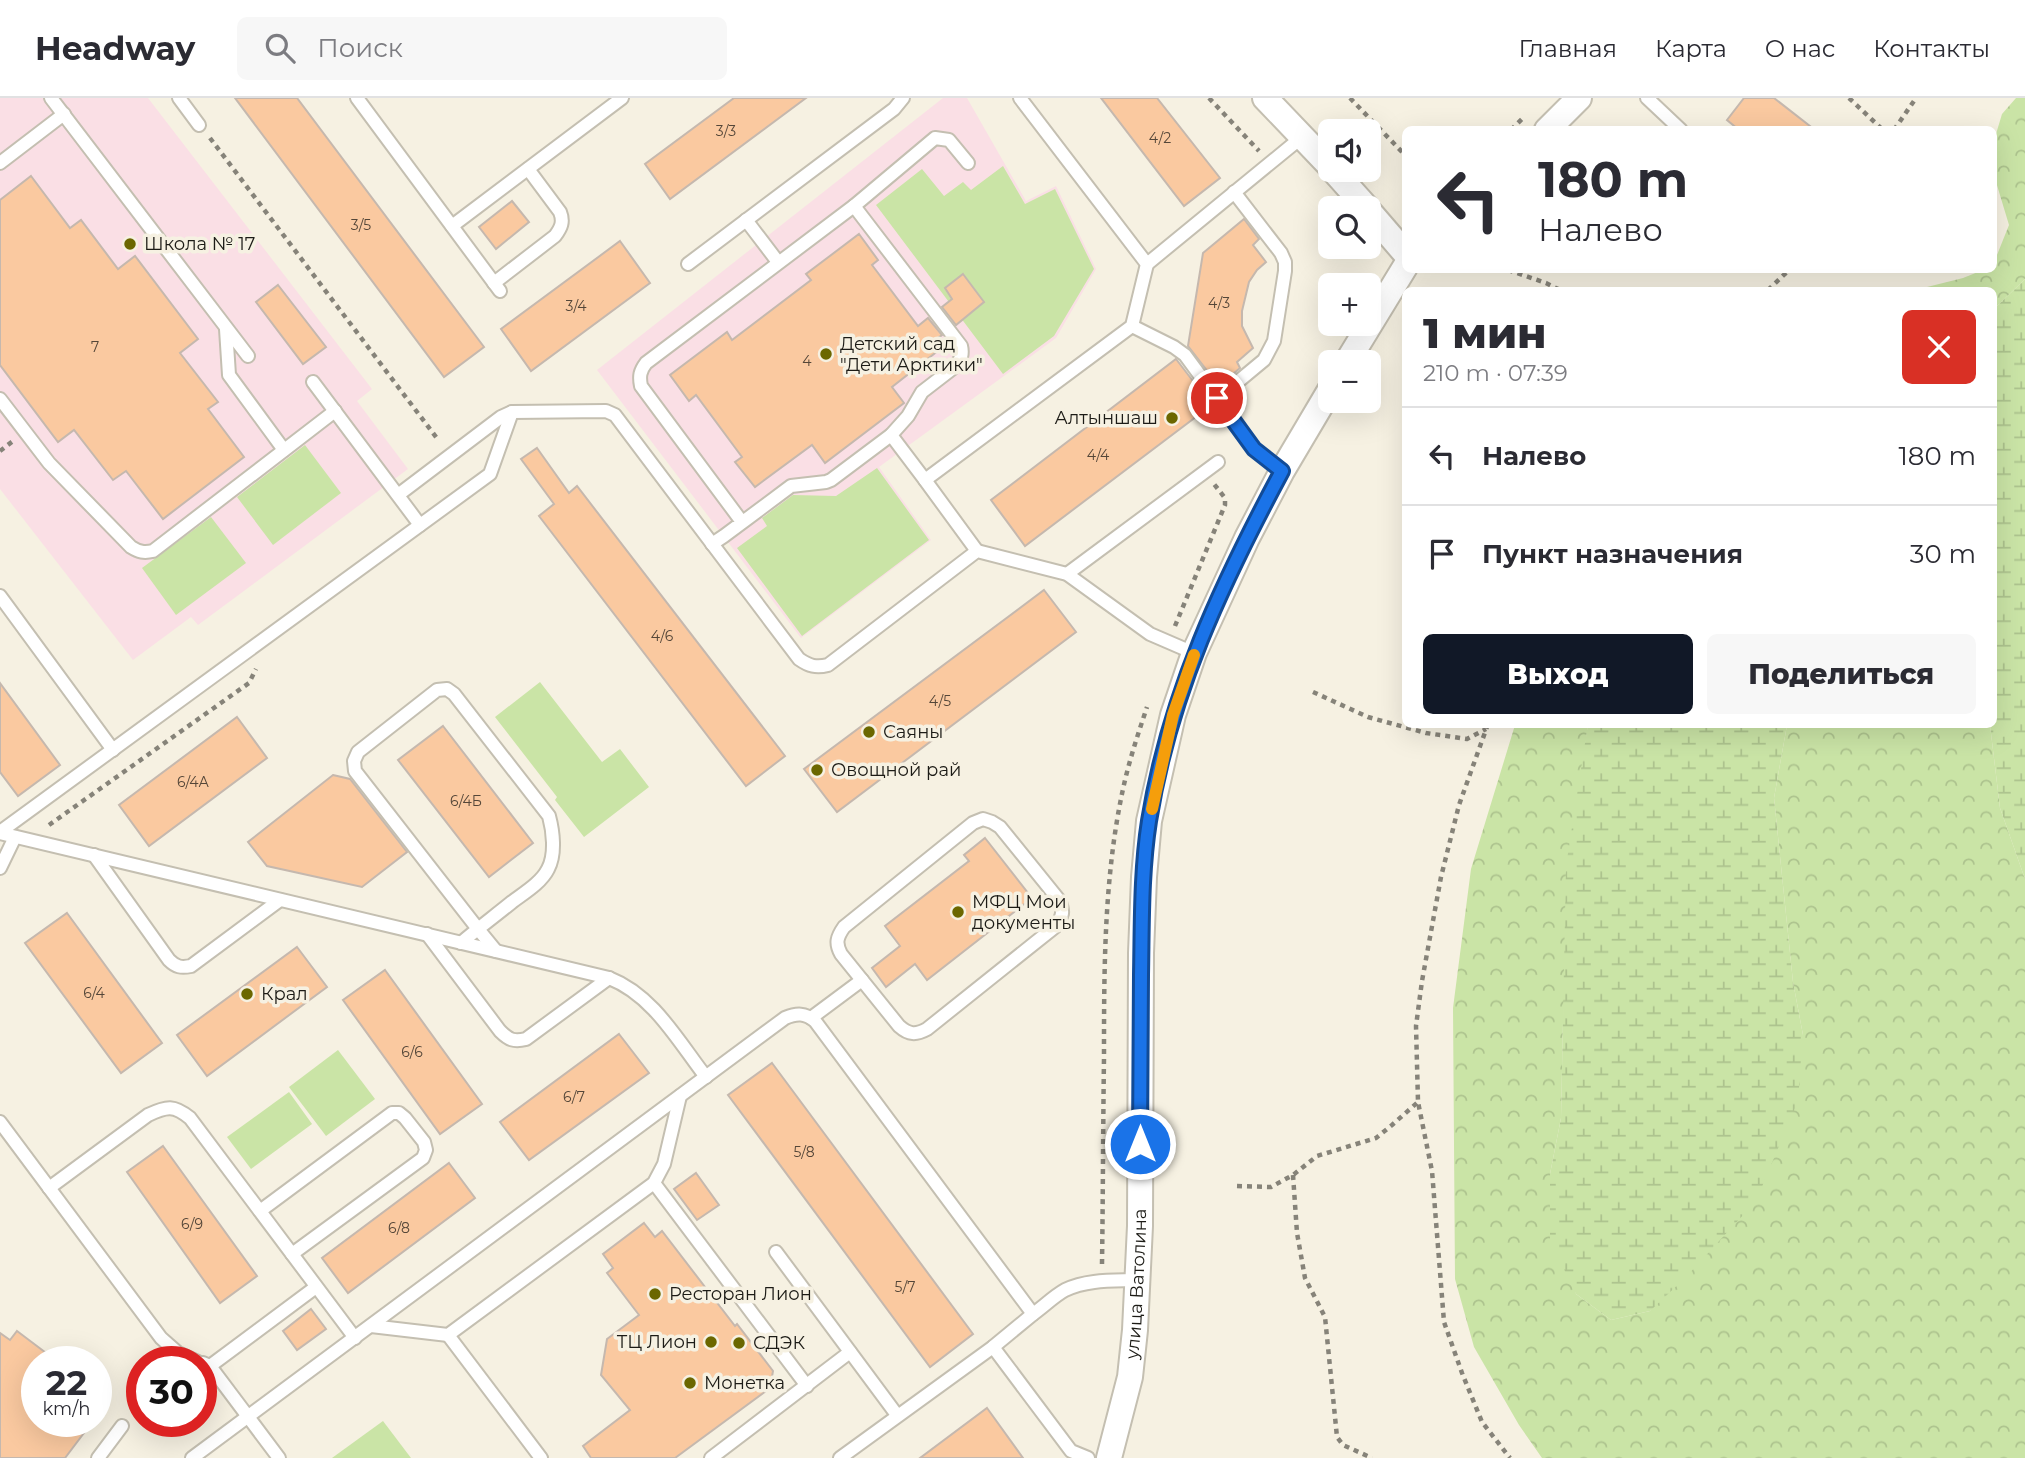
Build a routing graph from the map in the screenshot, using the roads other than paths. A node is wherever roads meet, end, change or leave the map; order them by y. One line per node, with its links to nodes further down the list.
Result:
1 (51, 98): 10 (lane)
2 (179, 98): 11 (lane)
3 (357, 98): 25 (lane)
4 (622, 98): 18 (lane)
5 (903, 98): 23 (lane)
6 (1020, 98): 29 (lane)
7 (1265, 98): 14 (street)
8 (1579, 98): 12 (street)
9 (1647, 98): 13 (lane)
10 (64, 114): 16 (lane); 32 (lane)
11 (200, 125)
12 (1551, 126)
13 (1677, 126)
14 (1302, 137): 15 (street); 20 (lane)
15 (1318, 154)
16 (0, 163)
17 (968, 163): 22 (lane)
18 (528, 169): 25 (lane); 25 (lane)
19 (1344, 182): 21 (street)
20 (1234, 192): 29 (lane); 36 (lane)
21 (1357, 196)
22 (854, 206): 27 (lane); 41 (lane)
23 (746, 220): 27 (lane); 28 (lane)
24 (1381, 224): 26 (street)
25 (452, 226)
26 (1402, 249)
27 (778, 262): 47 (lane)
28 (688, 264)
29 (1147, 264): 31 (lane)
30 (1402, 272): 33 (street)
31 (1132, 326): 36 (lane); 45 (lane)
32 (226, 327): 34 (lane); 42 (lane)
33 (1354, 350)
34 (248, 356)
35 (313, 382): 39 (lane)
36 (1217, 398): 44 (lane)
37 (0, 400): 42 (lane)
38 (1318, 410): 44 (street, улица Ватолина)
39 (335, 411): 42 (lane); 46 (lane)
40 (512, 412): 46 (lane); 48 (lane); 49 (lane)
41 (891, 435): 45 (lane); 47 (lane)
42 (284, 450)
43 (1218, 462): 51 (lane)
44 (1282, 471): 53 (street, улица Ватолина)
45 (925, 480): 50 (lane)
46 (398, 495): 48 (lane)
47 (742, 523): 49 (lane)
48 (420, 525): 54 (lane)
49 (712, 544): 50 (lane)
50 (977, 551): 51 (lane)
51 (1067, 574): 53 (lane)
52 (0, 596): 54 (lane)
53 (1195, 653): 75 (street, улица Ватолина)
54 (113, 750): 55 (lane)
55 (0, 833): 56 (lane)
56 (15, 837): 57 (lane); 58 (lane)
57 (94, 855): 59 (lane); 59 (lane)
58 (0, 869)
59 (279, 900): 61 (lane)
60 (478, 929): 60 (lane); 62 (lane); 63 (lane)
61 (427, 934): 62 (lane); 64 (lane)
62 (461, 943): 63 (lane)
63 (496, 951): 64 (lane)
64 (609, 978): 67 (lane)
65 (862, 980): 65 (lane); 66 (lane)
66 (811, 1018): 67 (lane); 77 (lane)
67 (706, 1077): 68 (lane)
68 (680, 1096): 70 (lane); 78 (lane)
69 (0, 1122): 71 (lane)
70 (654, 1183): 79 (lane); 86 (lane)
71 (49, 1188): 72 (lane); 81 (lane)
72 (260, 1211): 74 (lane); 74 (lane)
73 (776, 1252): 83 (lane)
74 (292, 1254): 76 (lane)
75 (1138, 1280): 77 (lane); 98 (street, улица Ватолина)
76 (316, 1287): 80 (lane); 84 (lane)
77 (1033, 1314): 82 (lane)
78 (371, 1326): 79 (lane); 80 (lane)
79 (448, 1335): 94 (lane)
80 (355, 1338): 88 (lane)
81 (170, 1346)
82 (993, 1347): 87 (lane); 90 (lane)
83 (850, 1352): 86 (lane); 87 (lane)
84 (217, 1354)
85 (217, 1380): 88 (lane)
86 (807, 1385): 95 (lane)
87 (897, 1415): 96 (lane)
88 (248, 1417): 92 (lane); 93 (lane)
89 (122, 1426): 91 (lane)
90 (1067, 1454): 97 (lane)
91 (98, 1458)
92 (192, 1458)
93 (279, 1458)
94 (541, 1458)
95 (711, 1458)
96 (840, 1458)
97 (1088, 1458)
98 (1109, 1458)

